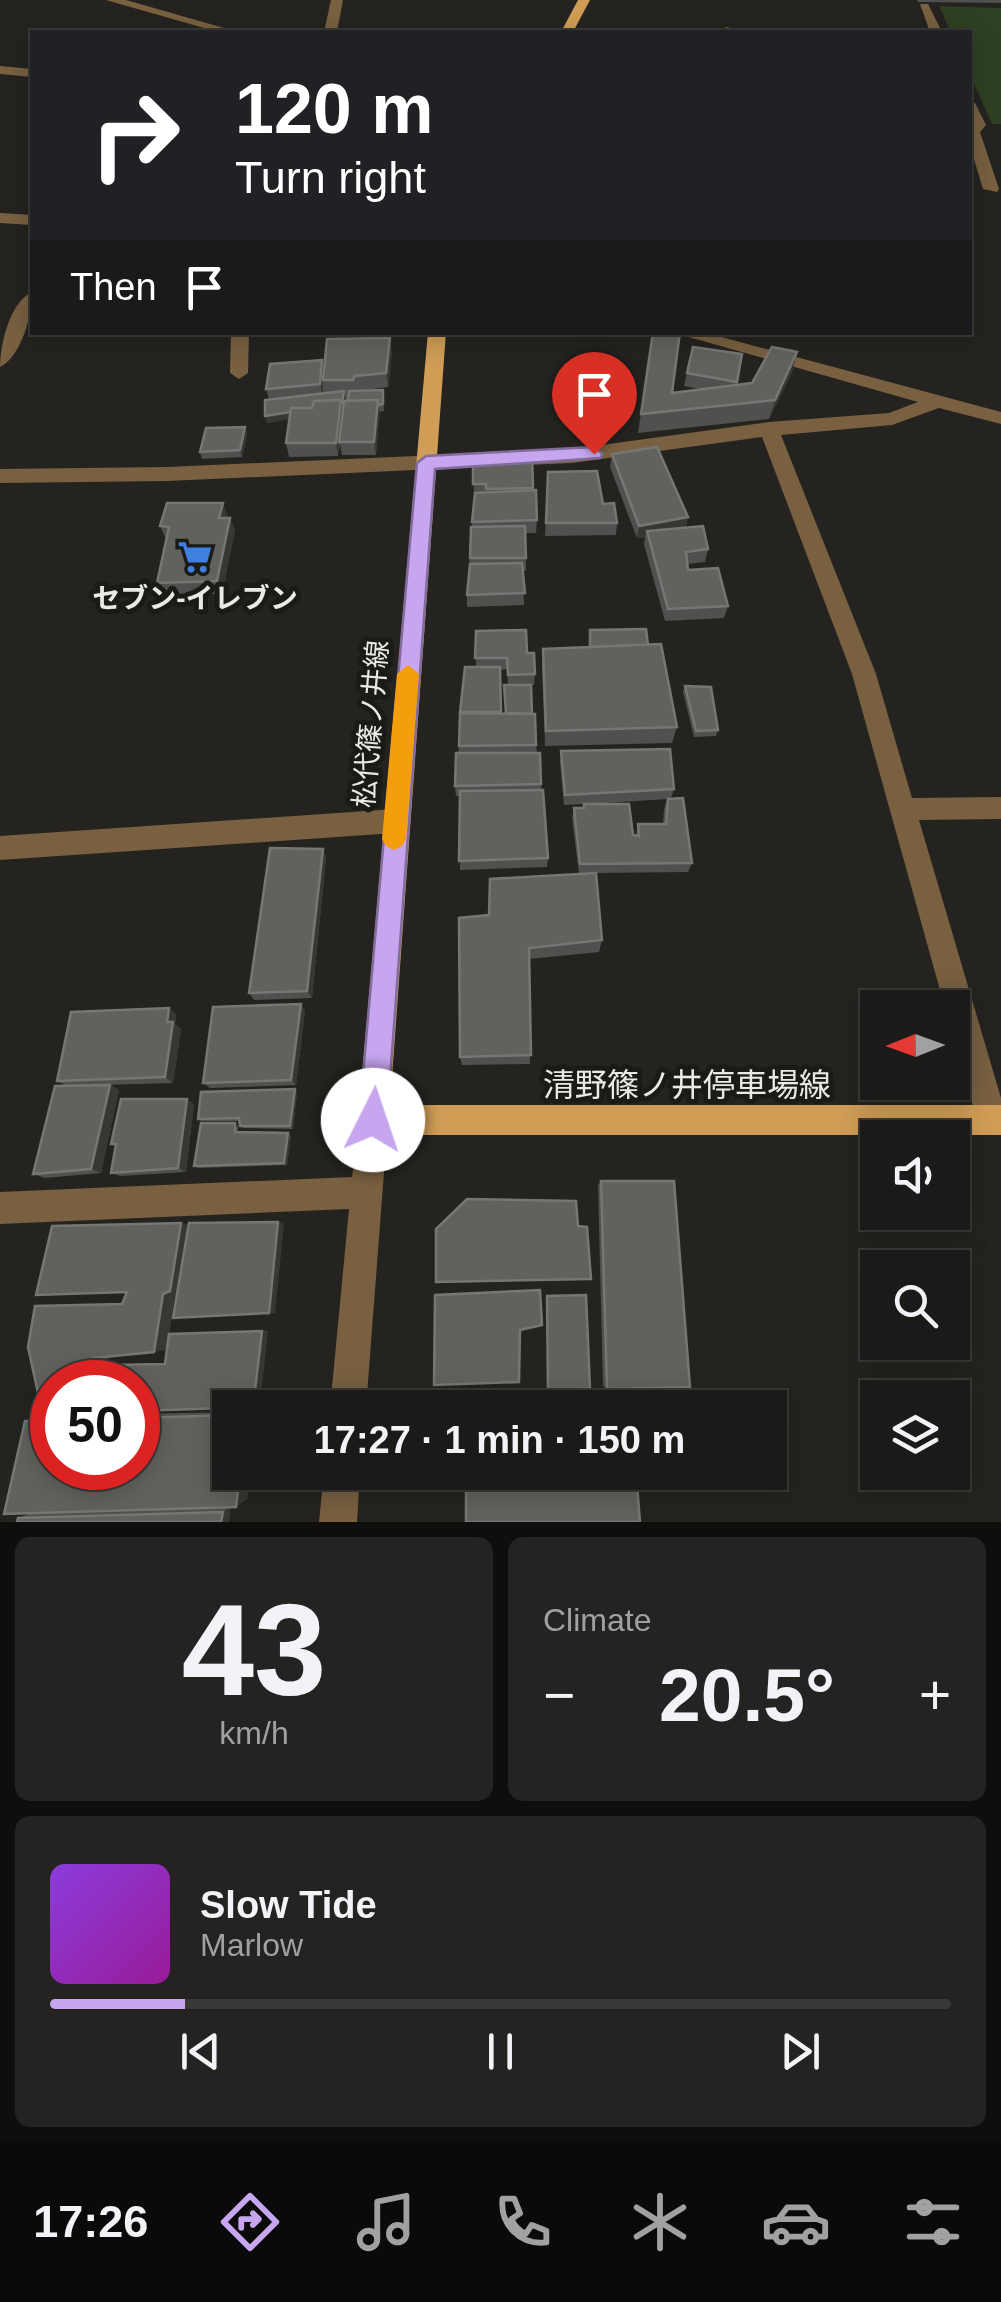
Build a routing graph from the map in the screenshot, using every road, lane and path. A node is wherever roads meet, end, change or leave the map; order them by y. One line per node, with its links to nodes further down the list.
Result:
1 (112, 0): 5 (street)
2 (337, 0): 8 (street)
3 (584, 0): 9 (main road)
4 (924, 7): 10 (street)
5 (172, 16): 6 (street); 7 (street)
6 (164, 30)
7 (224, 30)
8 (330, 30)
9 (568, 30)
10 (935, 30)
11 (0, 70): 12 (street)
12 (30, 73)
13 (972, 110): 14 (street)
14 (996, 190)
15 (0, 218): 16 (street)
16 (30, 220)
17 (30, 301): 21 (street)
18 (240, 335): 22 (street)
19 (437, 335): 26 (main road, 松代篠ノ井線)
20 (691, 335): 23 (street)
21 (0, 361)
22 (239, 373)
23 (938, 401): 24 (street); 25 (street)
24 (1001, 418)
25 (769, 429): 26 (street); 29 (street)
26 (426, 463): 27 (street); 30 (main road, 松代篠ノ井線)
27 (0, 476)
28 (1001, 808): 29 (street)
29 (903, 809): 33 (street)
30 (396, 821): 31 (street); 32 (main road, 松代篠ノ井線)
31 (0, 848)
32 (373, 1120): 33 (main road, 清野篠ノ井停車場線); 34 (street)
33 (997, 1120)
34 (367, 1192): 35 (street); 36 (street)
35 (0, 1208)
36 (350, 1390)
37 (341, 1490): 38 (street)
38 (338, 1522)

